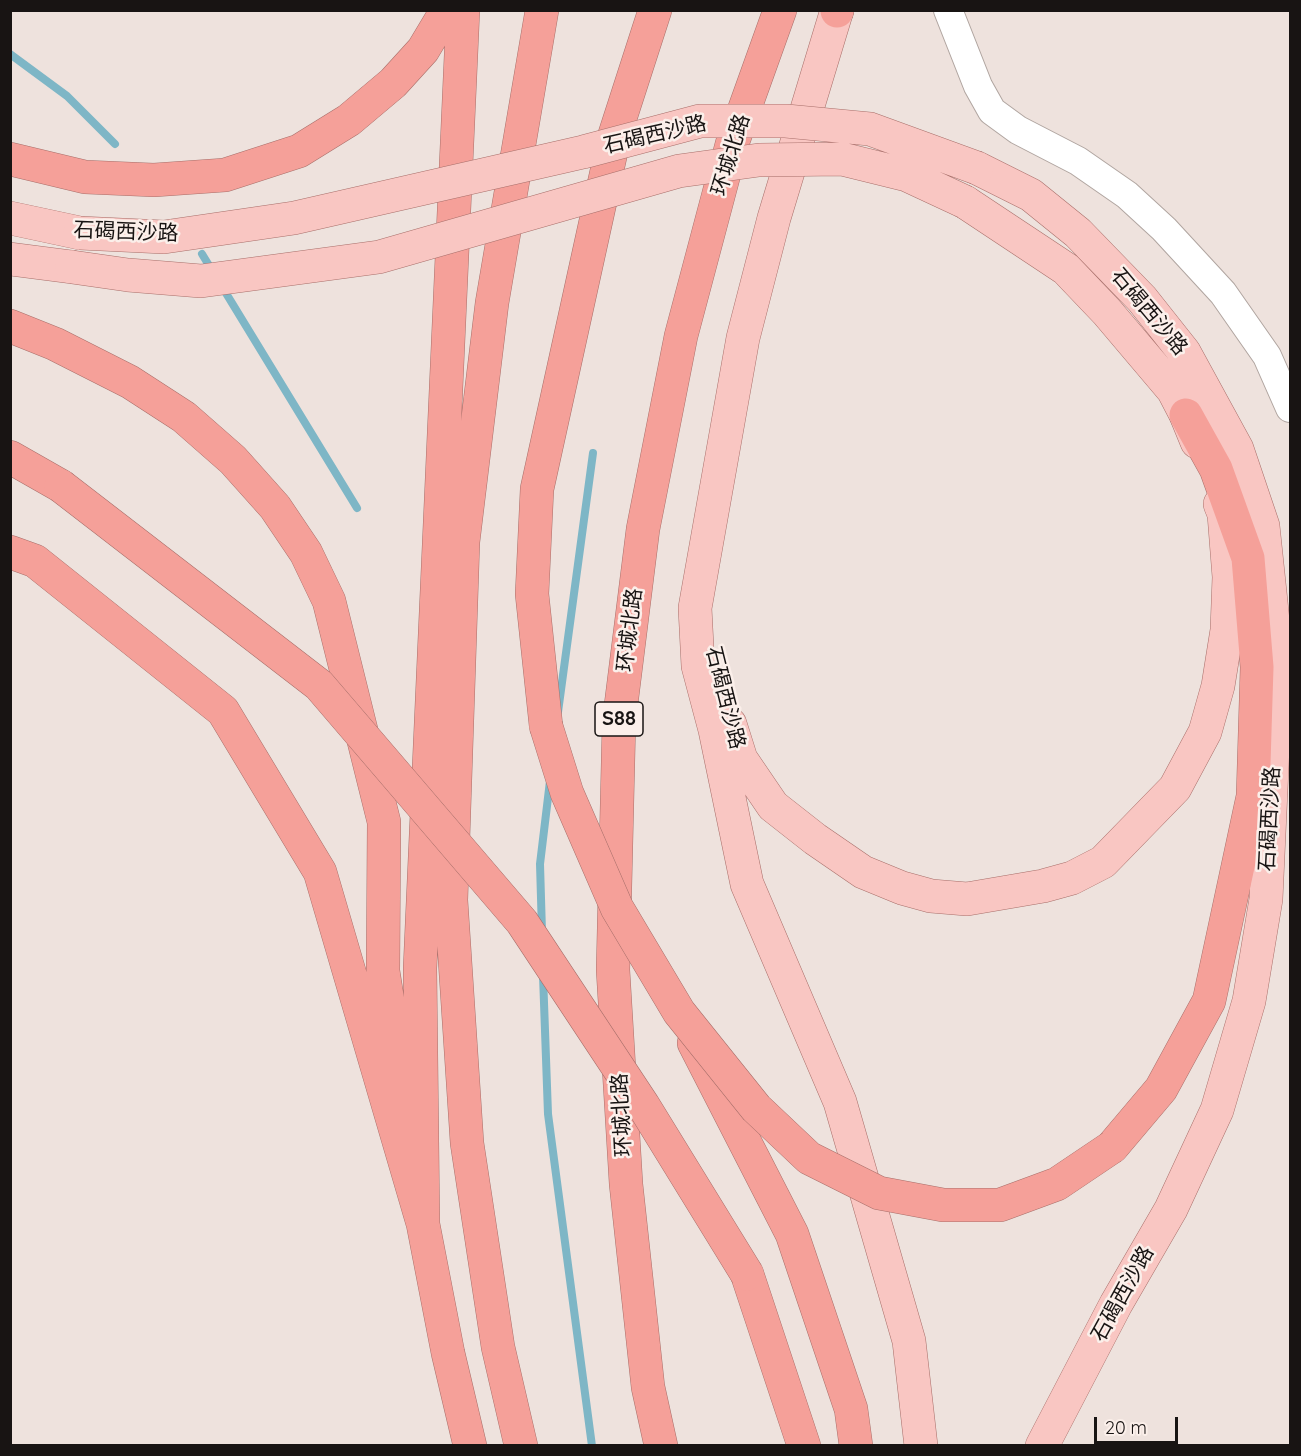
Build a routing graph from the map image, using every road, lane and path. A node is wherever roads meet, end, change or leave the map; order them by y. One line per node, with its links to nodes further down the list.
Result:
1 (447, 10): 8 (highway)
2 (463, 10): 20 (highway)
3 (542, 10): 22 (highway)
4 (655, 10): 19 (highway, bridge)
5 (780, 10): 23 (highway, 环城北路 / S88)
6 (837, 10): 16 (main road)
7 (948, 10): 12 (street)
8 (10, 159)
9 (10, 218): 18 (main road, 石碣西沙路, bridge)
10 (10, 259): 13 (main road, 石碣西沙路, bridge)
11 (10, 326): 20 (highway)
12 (1290, 408)
13 (1186, 415): 16 (main road, 石碣西沙路); 19 (highway, bridge)
14 (10, 457): 24 (highway, bridge)
15 (10, 552): 20 (highway)
16 (703, 560): 26 (main road)
17 (1290, 614): 18 (street)
18 (1277, 659): 27 (main road, 石碣西沙路)
19 (679, 1012): 25 (highway, bridge)
20 (423, 1224): 21 (highway)
21 (470, 1446)
22 (521, 1446)
23 (661, 1446)
24 (804, 1446)
25 (856, 1446)
26 (921, 1446)
27 (1042, 1446)

